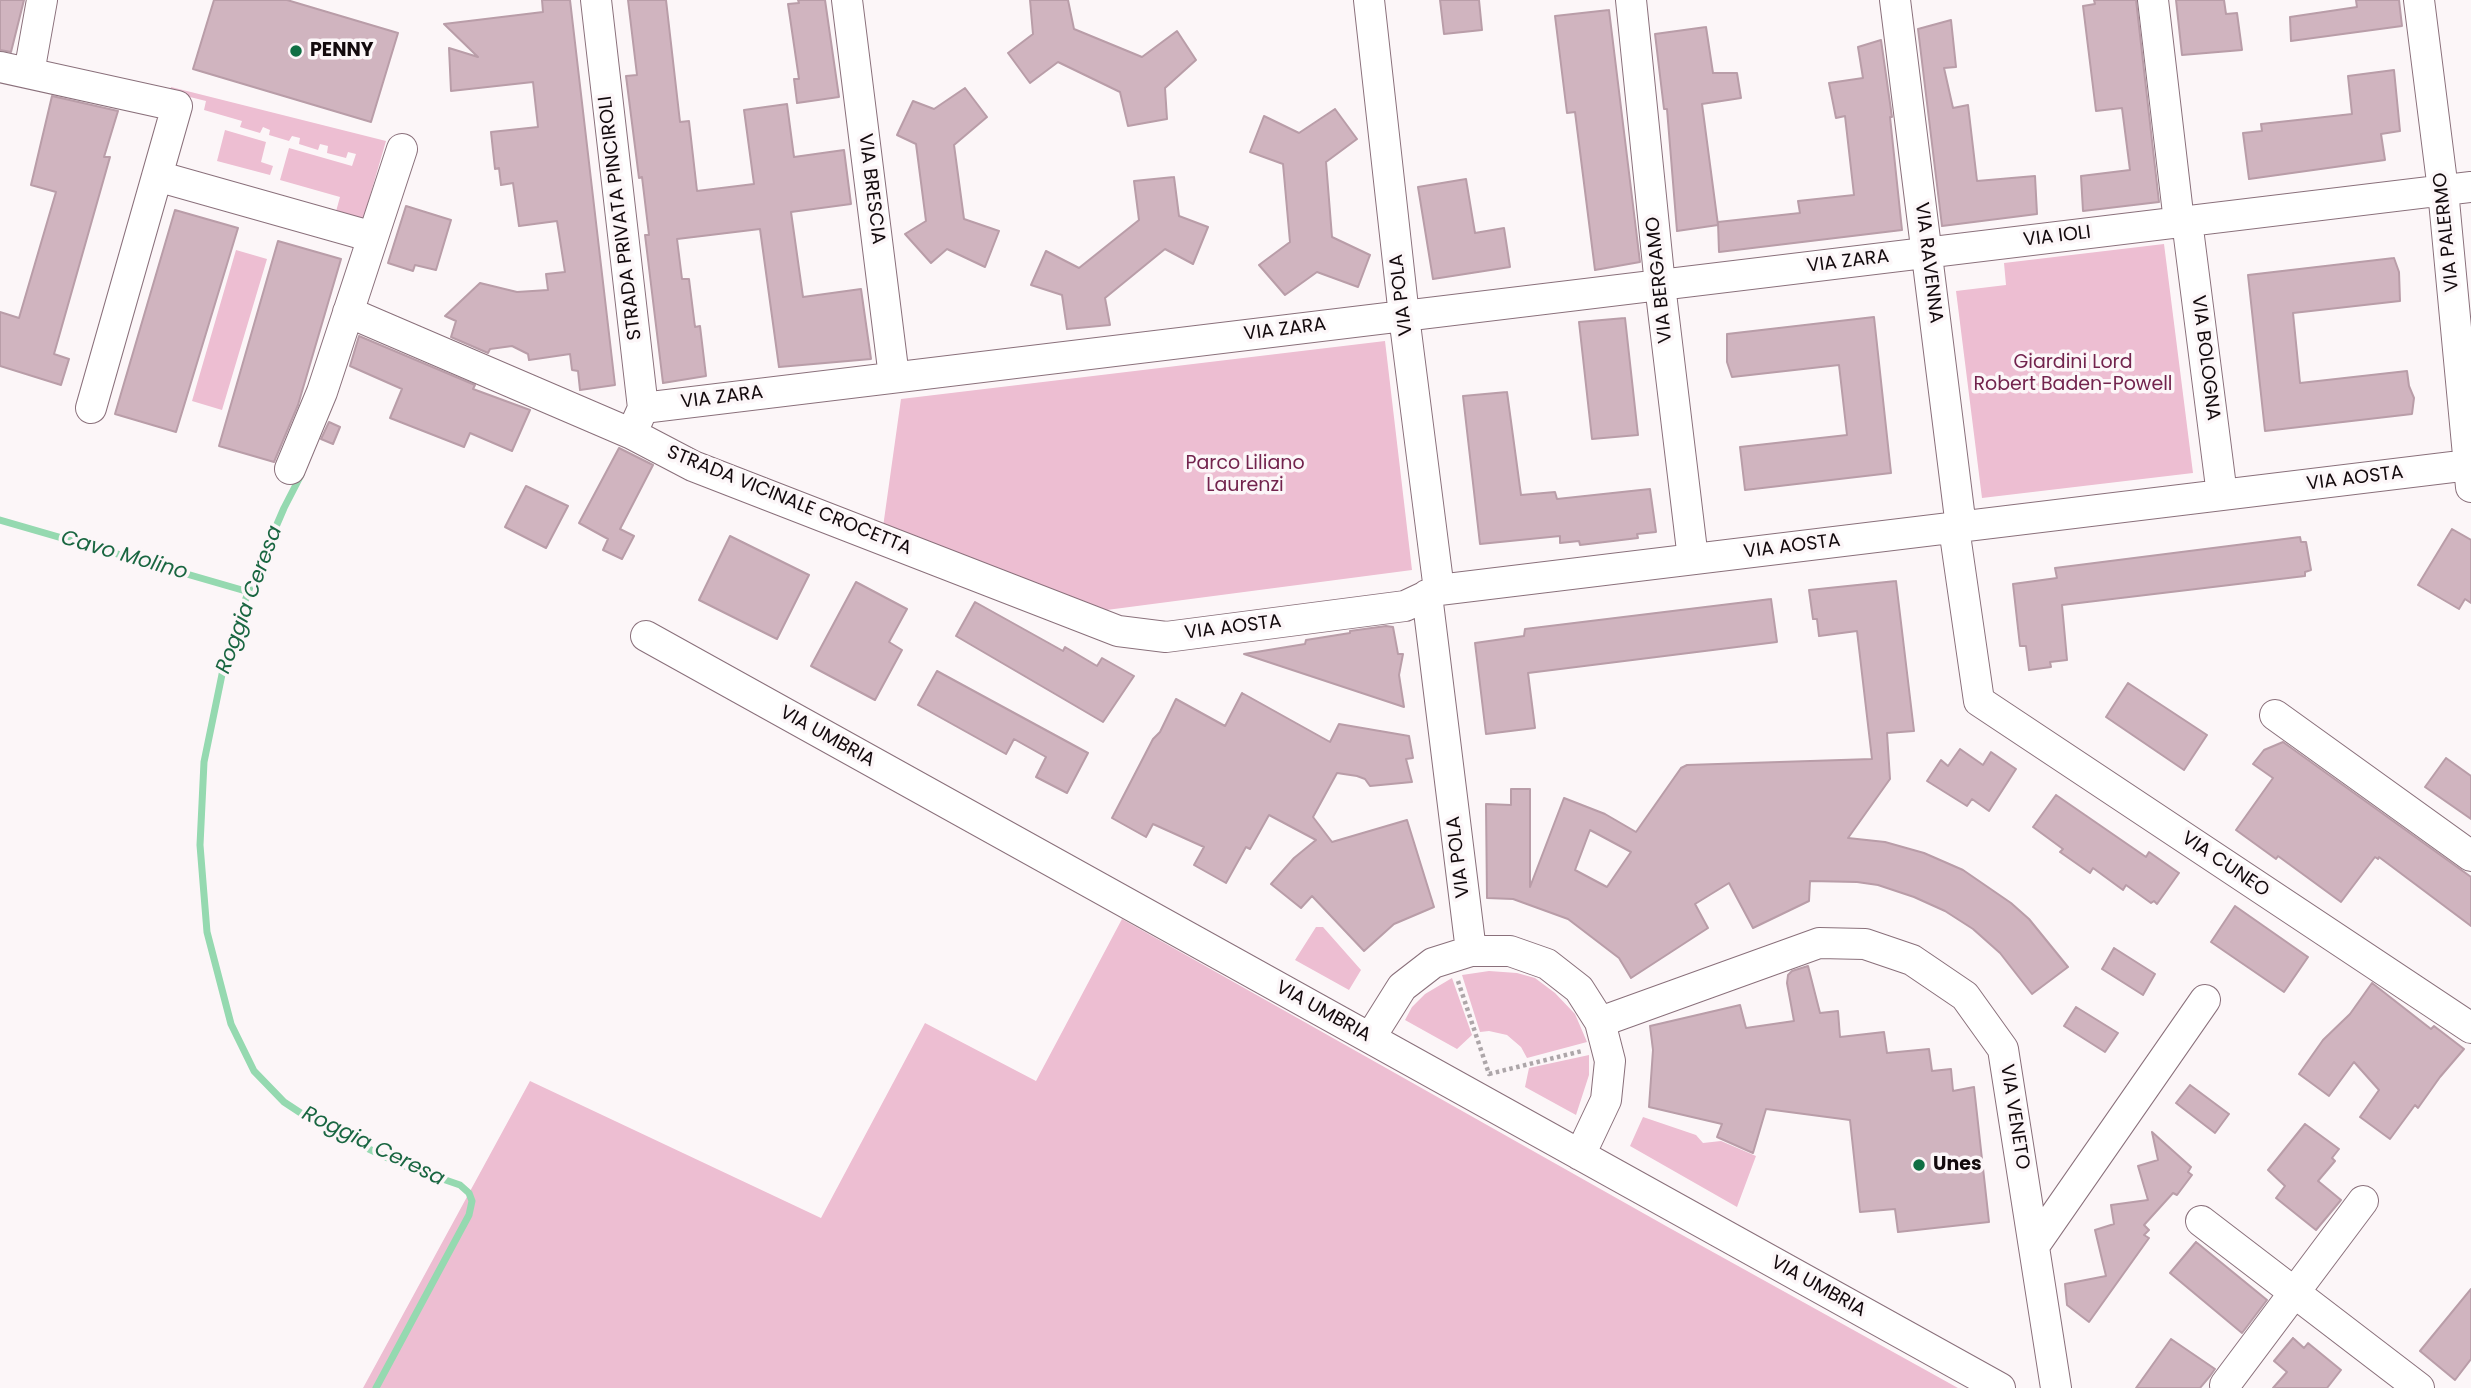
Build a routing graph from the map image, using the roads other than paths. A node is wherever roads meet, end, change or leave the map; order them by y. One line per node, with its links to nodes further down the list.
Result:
1 (42, 0): 10 (street)
2 (596, 0): 22 (street, STRADA PRIVATA PINCIROLI)
3 (847, 0): 20 (street, VIA BRESCIA)
4 (1369, 0): 19 (street, VIA POLA)
5 (1631, 0): 17 (street, VIA BERGAMO)
6 (1895, 0): 16 (street, VIA RAVENNA)
7 (2152, 0): 14 (street, VIA BOLOGNA)
8 (2420, 0): 13 (street, VIA PALERMO)
9 (0, 67): 10 (street)
10 (29, 74): 12 (street)
11 (401, 149): 15 (street)
12 (157, 176): 15 (street); 21 (street)
13 (2457, 189): 14 (street, VIA IOLI); 24 (street, VIA PALERMO)
14 (2183, 221): 16 (street, VIA IOLI); 25 (street, VIA BOLOGNA)
15 (373, 237): 18 (street)
16 (1926, 252): 17 (street, VIA ZARA); 26 (street, VIA RAVENNA)
17 (1660, 285): 19 (street, VIA ZARA); 27 (street, VIA BERGAMO)
18 (348, 312): 22 (street, STRADA VICINALE CROCETTA); 23 (street)
19 (1404, 316): 20 (street, VIA ZARA); 28 (street, VIA POLA)
20 (894, 377): 22 (street, VIA ZARA)
21 (91, 408)
22 (638, 421): 29 (street, STRADA VICINALE CROCETTA)
23 (290, 469)
24 (2470, 476): 25 (street, VIA AOSTA)
25 (2222, 495): 26 (street, VIA AOSTA)
26 (1957, 527): 27 (street, VIA AOSTA); 31 (street, VIA RAVENNA)
27 (1693, 559): 28 (street, VIA AOSTA)
28 (1433, 593): 29 (street, VIA AOSTA); 34 (street, VIA POLA)
29 (1118, 631)
30 (646, 636): 38 (street, VIA UMBRIA)
31 (1979, 701): 37 (street, VIA CUNEO)
32 (2276, 715): 33 (street)
33 (2471, 856)
34 (1464, 964): 36 (street); 38 (street)
35 (2206, 1000): 42 (street)
36 (1600, 1022): 39 (street); 42 (street, VIA VENETO)
37 (2471, 1028)
38 (1370, 1038): 39 (street, VIA UMBRIA)
39 (1580, 1155): 45 (street, VIA UMBRIA)
40 (2364, 1201): 43 (street)
41 (2201, 1221): 43 (street)
42 (2034, 1246): 46 (street, VIA VENETO)
43 (2295, 1293): 44 (street); 47 (street)
44 (2225, 1385)
45 (2000, 1388)
46 (2056, 1388)
47 (2419, 1388)

